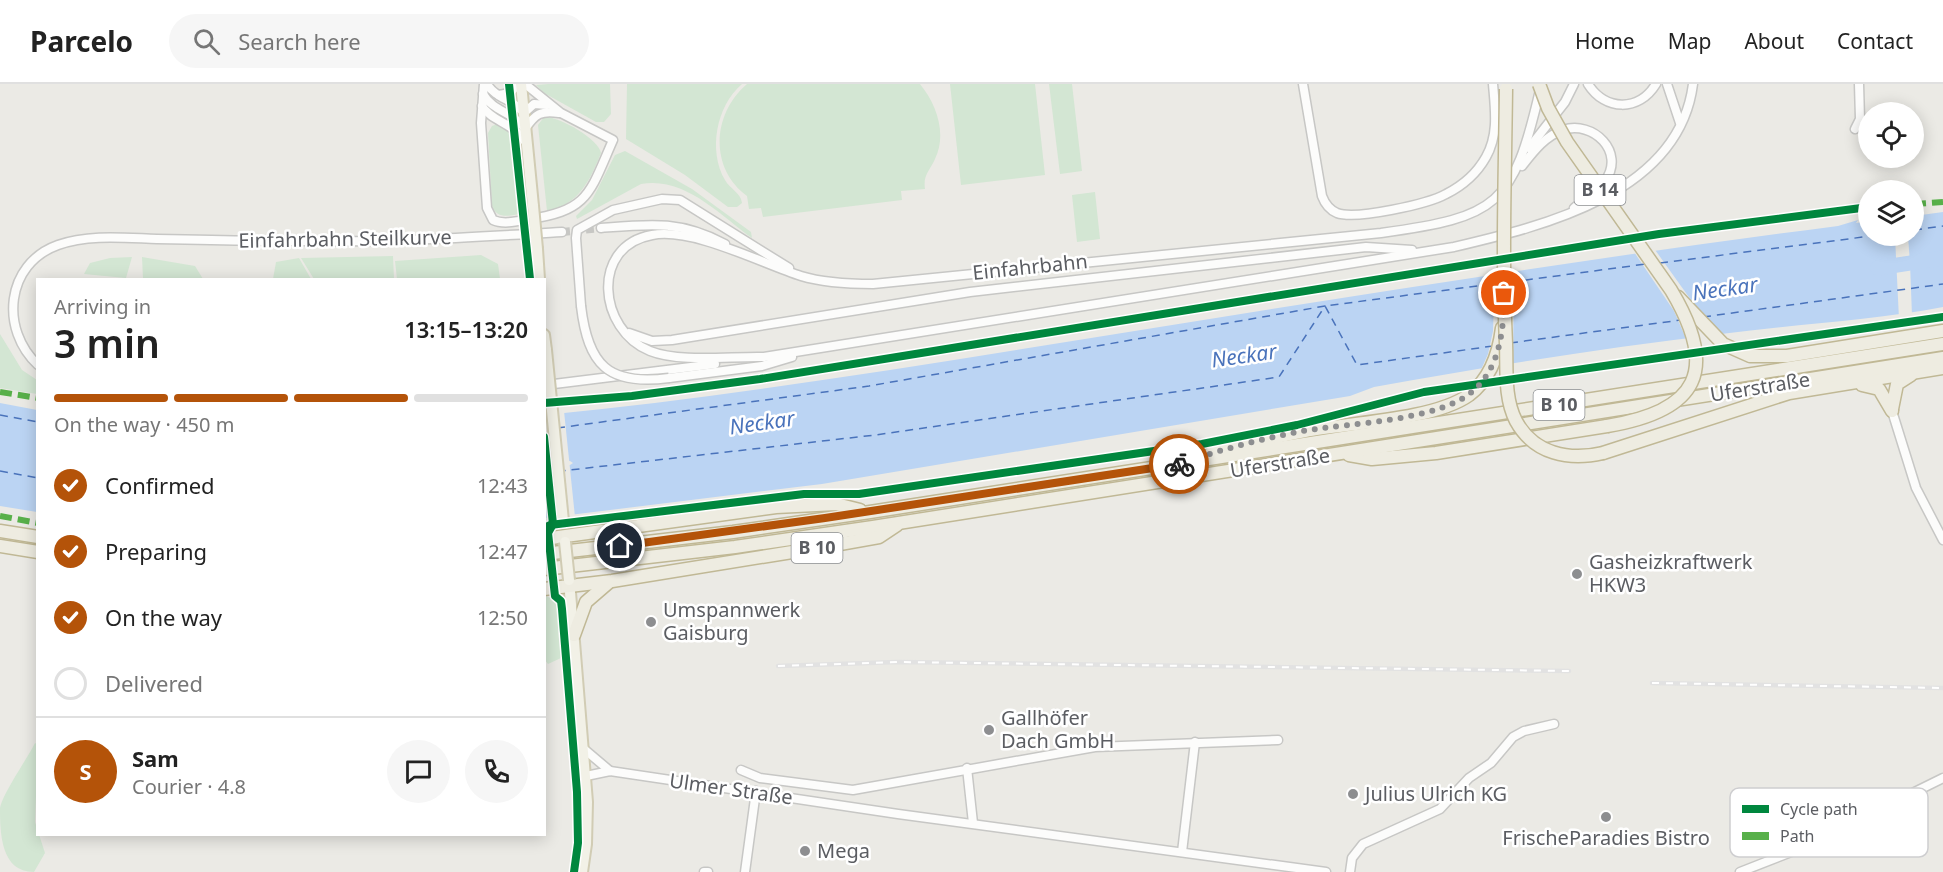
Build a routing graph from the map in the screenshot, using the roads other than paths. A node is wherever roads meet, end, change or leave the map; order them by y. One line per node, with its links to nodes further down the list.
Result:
1 (521, 84): 13 (street); 14 (street); 17 (main road)
2 (1303, 84): 3 (street)
3 (1493, 84)
4 (1506, 84): 35 (highway, bridge)
5 (1540, 84): 25 (street, Einfahrbahn); 34 (highway, B 14, bridge)
6 (1574, 84): 25 (street, Einfahrbahn)
7 (1588, 84): 8 (street)
8 (1656, 84)
9 (1667, 84): 20 (street)
10 (1693, 84): 20 (street, Einfahrbahn)
11 (1859, 84): 22 (street)
12 (485, 87): 13 (street); 15 (street); 16 (street)
13 (496, 95): 17 (street)
14 (549, 105): 17 (street); 18 (street)
15 (497, 108): 16 (street); 21 (street)
16 (485, 109): 19 (street); 23 (street)
17 (524, 113): 21 (main road)
18 (561, 113): 21 (street); 23 (street)
19 (499, 120): 23 (street); 24 (street)
20 (1680, 123): 27 (street, Einfahrbahn)
21 (525, 129): 24 (main road)
22 (1855, 129)
23 (482, 139)
24 (527, 145): 33 (main road, bridge)
25 (1520, 164): 26 (street, Einfahrbahn)
26 (1514, 176): 27 (street, Einfahrbahn); 32 (street, Einfahrbahn)
27 (1566, 215): 30 (street, Einfahrbahn)
28 (601, 228): 31 (street)
29 (562, 232): 42 (street, Einfahrbahn Steilkurve)
30 (1425, 252): 36 (street, Einfahrbahn); 40 (street, Einfahrbahn)
31 (742, 254): 32 (street, Einfahrbahn); 36 (street, Einfahrbahn)
32 (802, 276): 40 (street, bridge)
33 (539, 278)
34 (1671, 290): 37 (highway, B 14, bridge); 49 (highway, B 14, bridge)
35 (1504, 312): 46 (highway, bridge); 50 (highway, bridge)
36 (619, 327): 40 (street, Einfahrbahn)
37 (1943, 331)
38 (1943, 344): 50 (highway, Uferstraße / B 10)
39 (546, 350): 54 (main road, bridge)
40 (812, 350)
41 (1943, 358): 49 (highway, Uferstraße / B 10)
42 (36, 363)
43 (715, 363): 47 (street)
44 (1943, 368): 45 (highway)
45 (1916, 372): 46 (highway); 48 (highway)
46 (1839, 384): 48 (highway)
47 (546, 385)
48 (1892, 411): 57 (street)
49 (1338, 454): 52 (highway, Uferstraße / B 10)
50 (1176, 465): 51 (highway, Uferstraße / B 10)
51 (870, 512): 54 (highway, B 10); 60 (highway, Uferstraße / B 10)
52 (901, 523): 61 (highway, Uferstraße / B 10); 62 (highway, B 10)
53 (0, 531): 55 (highway)
54 (565, 536): 56 (highway, B 10); 63 (main road, bridge)
55 (36, 537)
56 (546, 538)
57 (1943, 540)
58 (0, 546): 59 (highway)
59 (36, 552)
60 (546, 554)
61 (546, 569)
62 (612, 581): 63 (highway, B 10); 65 (highway, B 10)
63 (569, 583): 64 (highway, B 10); 65 (main road)
64 (546, 589)
65 (573, 635): 69 (main road)
66 (1554, 724): 85 (street)
67 (1278, 740): 68 (street, Ulmer Straße)
68 (1195, 742): 70 (street, Ulmer Straße); 80 (street)
69 (584, 749): 72 (street); 73 (main road)
70 (967, 768): 76 (street, Ulmer Straße); 79 (street)
71 (741, 770): 76 (street, Ulmer Straße)
72 (610, 771): 73 (street, Ulmer Straße); 77 (street, Ulmer Straße)
73 (586, 776): 82 (main road)
74 (1943, 778): 75 (street)
75 (1923, 788)
76 (854, 790): 78 (street)
77 (756, 791): 78 (street, Ulmer Straße); 83 (street)
78 (851, 807): 79 (street, Ulmer Straße)
79 (973, 823): 80 (street, Ulmer Straße)
80 (1182, 852): 84 (street, Ulmer Straße)
81 (1778, 857): 86 (street)
82 (582, 872)
83 (745, 872)
84 (1326, 872)
85 (1350, 872)
86 (1740, 872)

